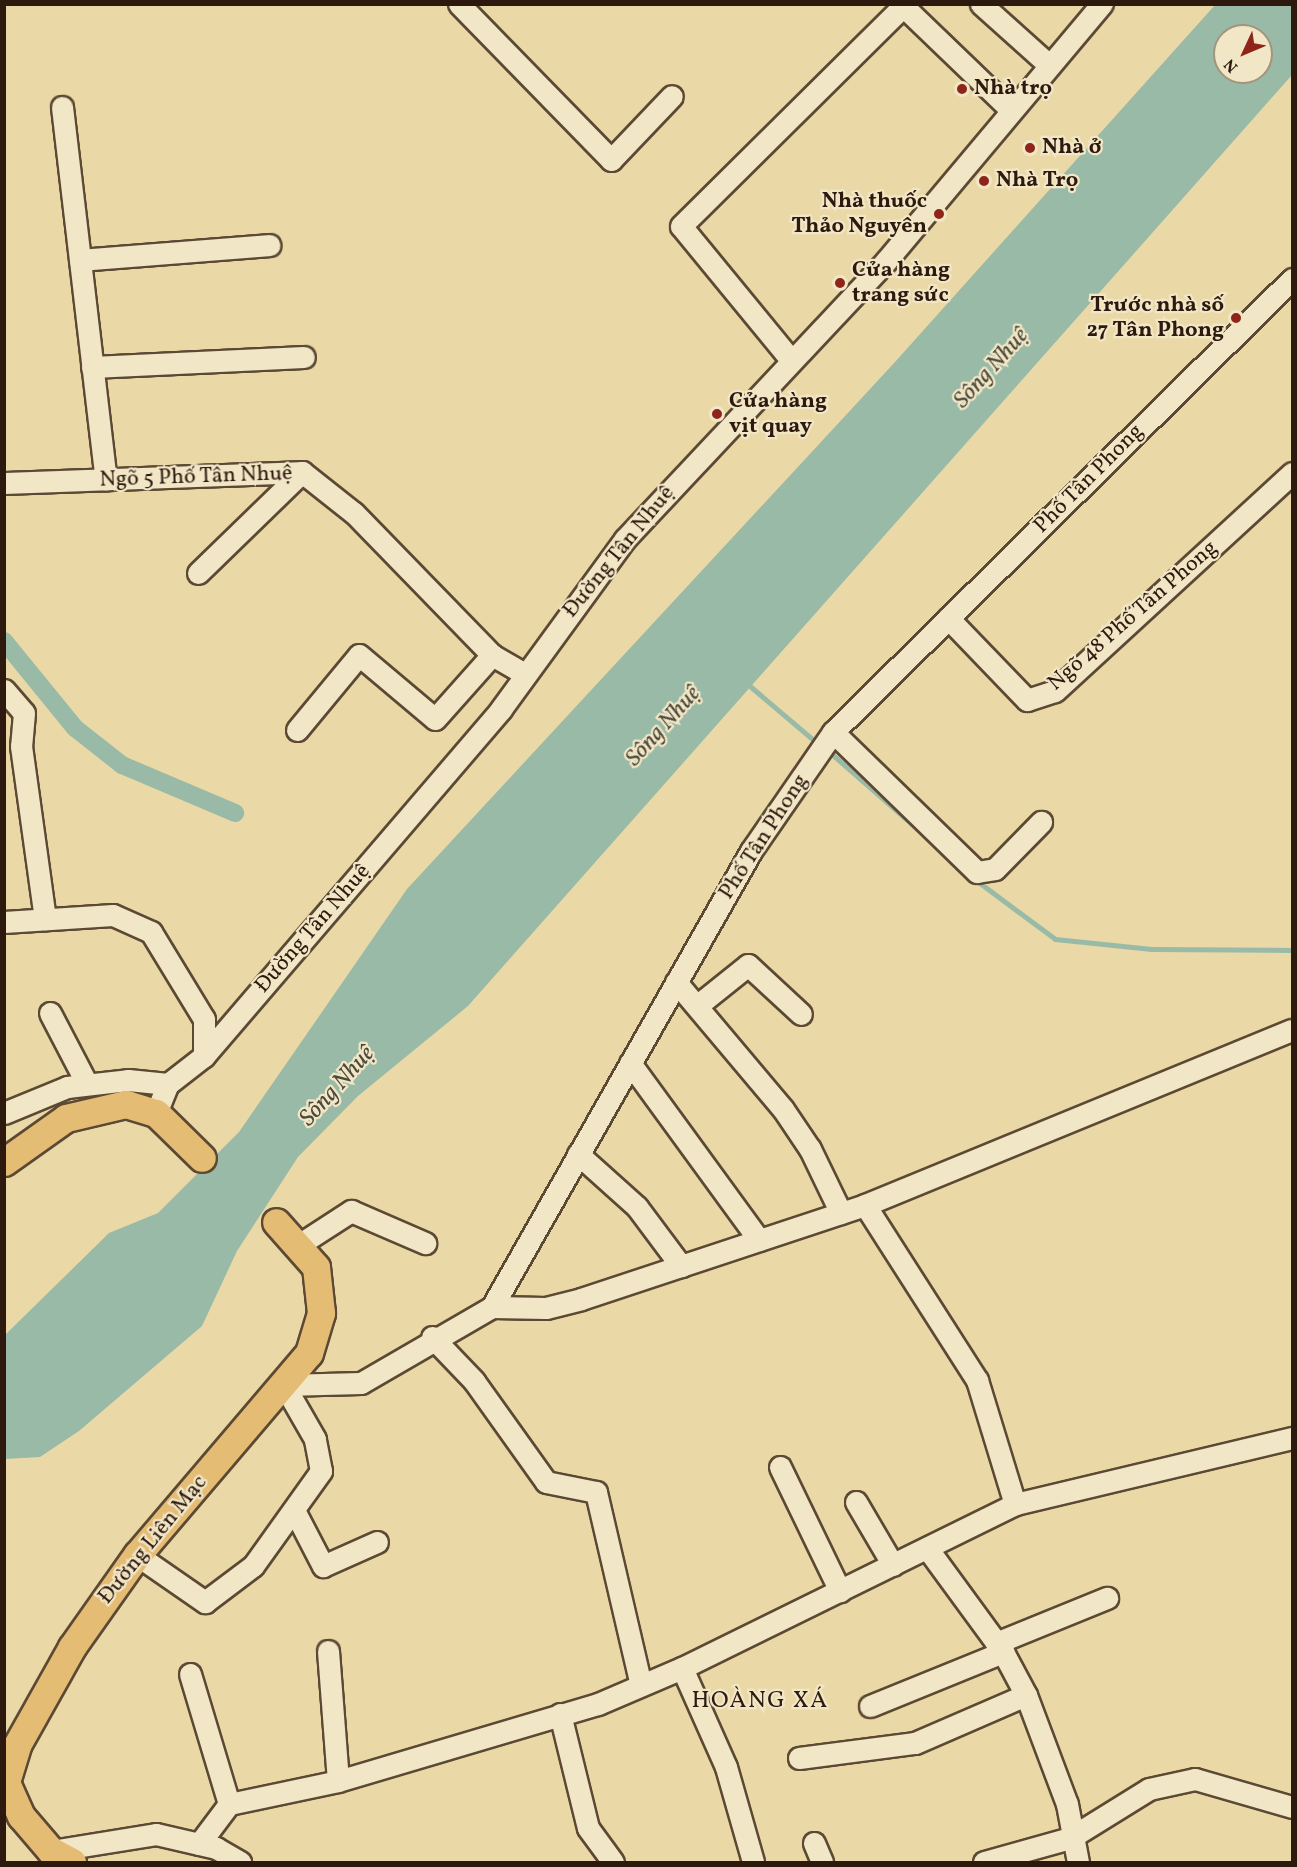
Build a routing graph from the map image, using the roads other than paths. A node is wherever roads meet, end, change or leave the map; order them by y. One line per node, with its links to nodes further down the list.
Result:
1 (459, 4): 6 (street)
2 (981, 4): 5 (street)
3 (1102, 4): 5 (street, Đường Tân Nhuệ)
4 (903, 6): 8 (street); 13 (street)
5 (1049, 66): 8 (street, Đường Tân Nhuệ)
6 (672, 96)
7 (62, 107): 10 (street)
8 (1011, 110): 13 (street, Đường Tân Nhuệ)
9 (269, 245): 10 (street)
10 (80, 260): 14 (street)
11 (1293, 279): 20 (street, Phố Tân Phong)
12 (304, 357): 14 (street)
13 (791, 360): 22 (street, Đường Tân Nhuệ)
14 (92, 367): 17 (street)
15 (302, 472): 17 (street, Ngõ 5 Phố Tân Nhuệ); 19 (street); 21 (street, Ngõ 5 Phố Tân Nhuệ)
16 (1293, 473): 20 (street, Ngõ 48 Phố Tân Phong)
17 (106, 479): 18 (street, Ngõ 5 Phố Tân Nhuệ)
18 (4, 483)
19 (198, 573)
20 (948, 618): 25 (street, Phố Tân Phong)
21 (492, 656): 22 (street, Ngõ 5 Phố Tân Nhuệ); 24 (street)
22 (525, 674): 34 (street, Đường Tân Nhuệ)
23 (4, 690): 27 (street)
24 (297, 730)
25 (833, 732): 26 (street); 29 (street, Phố Tân Phong)
26 (1041, 822)
27 (45, 920): 28 (street); 34 (street)
28 (4, 922)
29 (676, 982): 30 (street); 35 (street, Phố Tân Phong)
30 (698, 1005): 32 (street); 44 (street)
31 (50, 1014): 36 (street)
32 (801, 1014)
33 (1293, 1030): 43 (street)
34 (204, 1056): 37 (street, Đường Tân Nhuệ)
35 (630, 1063): 40 (street, Phố Tân Phong); 46 (street)
36 (87, 1084): 37 (street); 38 (street)
37 (168, 1084): 39 (street, Đường Tân Nhuệ)
38 (4, 1113)
39 (156, 1113): 41 (main road); 42 (main road)
40 (578, 1154): 49 (street); 50 (street, Phố Tân Phong)
41 (202, 1158)
42 (4, 1162)
43 (865, 1205): 44 (street); 56 (street)
44 (841, 1213): 46 (street)
45 (276, 1222): 48 (main road, Đường Liên Mạc)
46 (759, 1240): 49 (street)
47 (425, 1243): 48 (street)
48 (300, 1244): 52 (main road, Đường Liên Mạc)
49 (681, 1266): 50 (street)
50 (492, 1307): 51 (street)
51 (432, 1337): 52 (street); 68 (street)
52 (284, 1385): 57 (street); 60 (main road, Đường Liên Mạc)
53 (1292, 1445): 56 (street)
54 (780, 1467): 62 (street)
55 (856, 1502): 61 (street)
56 (1015, 1504): 59 (street)
57 (295, 1512): 58 (street); 60 (street)
58 (377, 1542)
59 (927, 1548): 61 (street); 64 (street)
60 (137, 1556): 74 (main road, Đường Liên Mạc)
61 (893, 1565): 62 (street)
62 (840, 1591): 66 (street)
63 (1107, 1598): 64 (street)
64 (999, 1648): 69 (street); 70 (street)
65 (328, 1651): 73 (street)
66 (682, 1668): 68 (street); 83 (street)
67 (190, 1674): 75 (street)
68 (641, 1684): 71 (street)
69 (1026, 1695): 72 (street); 77 (street)
70 (870, 1706)
71 (560, 1714): 73 (street); 82 (street)
72 (799, 1758)
73 (338, 1781): 75 (street)
74 (5, 1782): 80 (main road, Đường Liên Mạc)
75 (229, 1804): 79 (street)
76 (1293, 1807): 77 (street)
77 (1070, 1838): 85 (street); 86 (street)
78 (814, 1843): 84 (street)
79 (199, 1844): 80 (street); 81 (street)
80 (61, 1857)
81 (240, 1863)
82 (613, 1863)
83 (753, 1863)
84 (822, 1863)
85 (984, 1863)
86 (1078, 1863)

